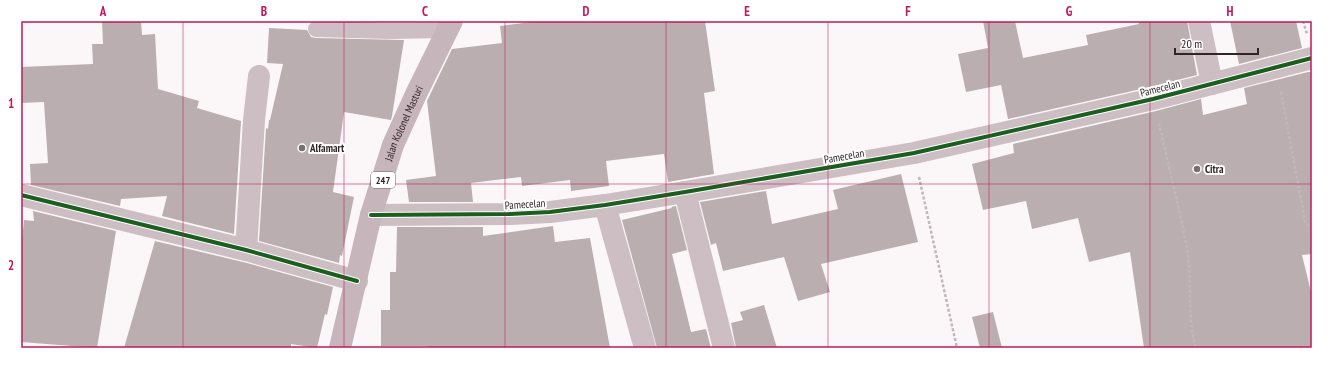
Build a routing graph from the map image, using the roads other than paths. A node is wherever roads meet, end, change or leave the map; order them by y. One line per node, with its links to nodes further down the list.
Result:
1 (1198, 21): 6 (street)
2 (450, 26): 3 (lane); 10 (main road, Jalan Kolonel Masturi / 247)
3 (316, 29)
4 (1312, 58): 6 (street, Pamecelan)
5 (259, 76): 11 (street)
6 (1212, 84): 7 (street, Pamecelan)
7 (685, 192): 9 (street, Pamecelan); 15 (street)
8 (21, 195): 11 (street)
9 (605, 205): 10 (street, Pamecelan); 14 (street)
10 (371, 216): 12 (main road, Jalan Kolonel Masturi / 247)
11 (246, 250): 12 (street)
12 (357, 281): 13 (main road, Jalan Kolonel Masturi / 247)
13 (340, 348)
14 (645, 348)
15 (724, 348)

